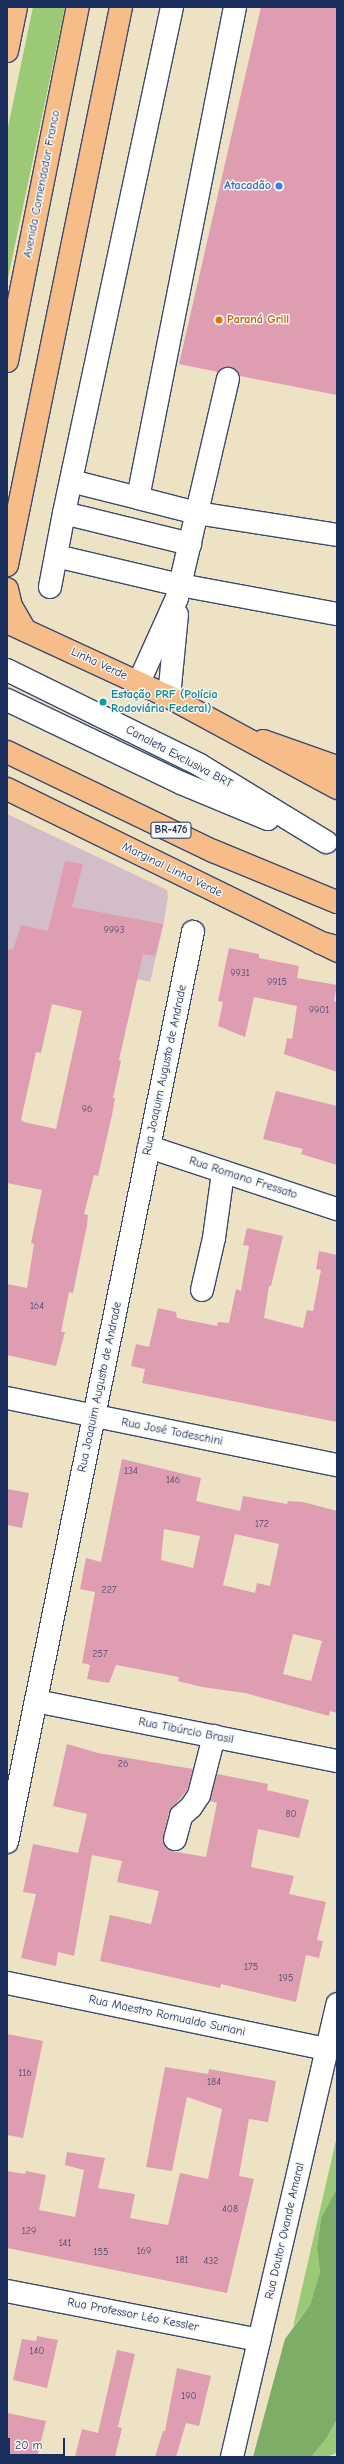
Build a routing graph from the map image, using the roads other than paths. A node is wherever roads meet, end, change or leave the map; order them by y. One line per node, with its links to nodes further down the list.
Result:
1 (16, 7): 6 (main road)
2 (78, 7): 7 (main road, Avenida Comendador Franco)
3 (121, 7): 16 (main road)
4 (172, 7): 9 (street)
5 (235, 7): 10 (street)
6 (7, 51)
7 (7, 361)
8 (228, 379): 12 (street)
9 (71, 481): 10 (street); 11 (street)
10 (138, 498): 12 (street)
11 (64, 513): 14 (street); 15 (street)
12 (197, 513): 13 (street); 14 (street)
13 (337, 535)
14 (190, 544): 19 (street)
15 (56, 556): 17 (street); 19 (street)
16 (7, 565)
17 (50, 587)
18 (7, 590): 21 (main road)
19 (179, 592): 20 (street); 23 (street); 24 (street)
20 (337, 614)
21 (16, 626): 23 (main road, Linha Verde)
22 (7, 670): 31 (street, Canaleta Exclusiva BRT)
23 (138, 682): 24 (main road, Linha Verde)
24 (169, 697): 26 (main road, Linha Verde)
25 (7, 700): 31 (street, Canaleta Exclusiva BRT)
26 (235, 731): 28 (main road); 29 (main road, Linha Verde)
27 (7, 752): 32 (main road, BR-476)
28 (337, 767)
29 (337, 788)
30 (7, 789): 34 (main road, Marginal Linha Verde)
31 (331, 845)
32 (337, 902)
33 (193, 932): 35 (street, Rua Joaquim Augusto de Andrade)
34 (332, 947)
35 (149, 1147): 36 (street, Rua Romano Fressato); 40 (street, Rua Joaquim Augusto de Andrade)
36 (223, 1172): 37 (street, Rua Romano Fressato); 38 (street)
37 (337, 1209)
38 (202, 1290)
39 (7, 1398): 40 (street, Rua José Todeschini)
40 (94, 1416): 41 (street, Rua José Todeschini); 42 (street, Rua Joaquim Augusto de Andrade)
41 (337, 1465)
42 (36, 1701): 43 (street, Rua Tibúrcio Brasil); 46 (street, Rua Joaquim Augusto de Andrade)
43 (214, 1736): 44 (street, Rua Tibúrcio Brasil); 45 (street)
44 (337, 1761)
45 (175, 1839)
46 (7, 1842)
47 (7, 1983): 49 (street, Rua Maestro Romualdo Suriani)
48 (337, 2004): 49 (street, Rua Doutor Ovande Amaral)
49 (327, 2049): 51 (street, Rua Doutor Ovande Amaral)
50 (7, 2290): 51 (street, Rua Professor Léo Kessler)
51 (259, 2340): 52 (street, Rua Doutor Ovande Amaral)
52 (232, 2457)

